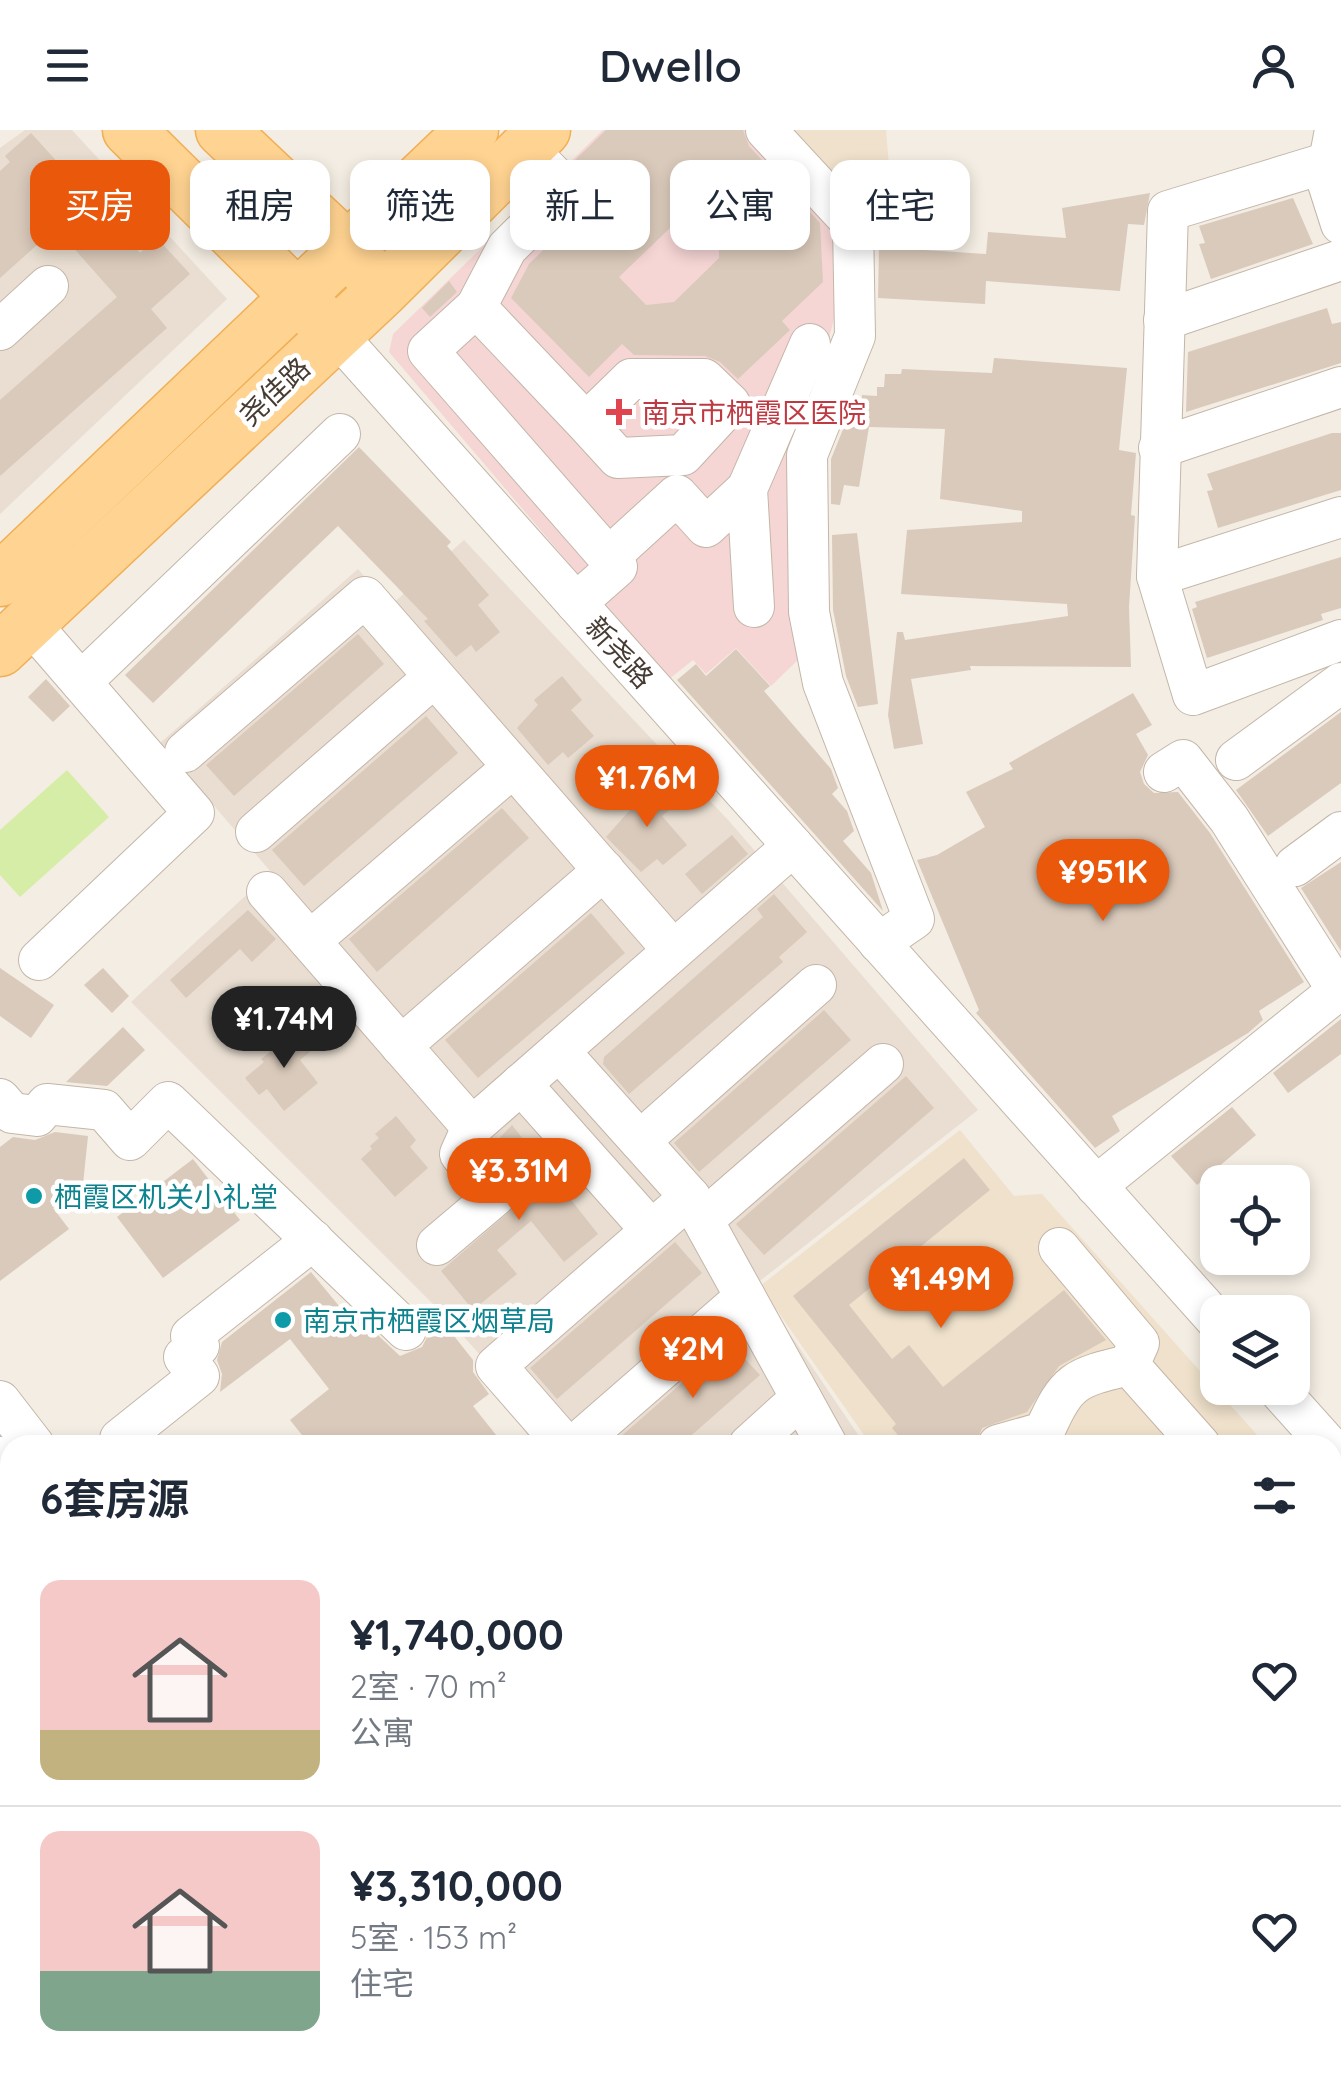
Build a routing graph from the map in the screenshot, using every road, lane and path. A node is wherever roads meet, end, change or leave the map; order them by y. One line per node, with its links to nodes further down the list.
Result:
1 (129, 130): 12 (main road, 新尧路)
2 (222, 130): 7 (main road)
3 (472, 130): 7 (main road, 尧佳路)
4 (766, 130): 43 (street)
5 (535, 139): 10 (main road, 尧佳路); 11 (street)
6 (1332, 146): 8 (street); 13 (street)
7 (349, 250): 10 (main road); 12 (main road, 尧佳路)
8 (1340, 253): 13 (street)
9 (48, 286): 14 (street)
10 (382, 290): 12 (main road, 尧佳路)
11 (476, 306): 17 (street); 22 (street)
12 (317, 315): 23 (main road, 尧佳路); 25 (street, 新尧路); 27 (main road, 尧佳路)
13 (1164, 320): 19 (street)
14 (0, 330)
15 (810, 344): 20 (street)
16 (1341, 387): 19 (street)
17 (586, 422)
18 (340, 434): 30 (street)
19 (1159, 448): 24 (street)
20 (747, 489): 22 (street); 26 (street)
21 (1341, 517): 24 (street)
22 (605, 554): 25 (street)
23 (6, 563)
24 (1157, 576): 28 (street)
25 (568, 594): 38 (street, 新尧路)
26 (754, 607)
27 (15, 636): 30 (street)
28 (1341, 640)
29 (434, 676): 32 (street); 34 (street); 36 (street)
30 (81, 682): 45 (street)
31 (1341, 682): 33 (street)
32 (184, 752)
33 (1236, 760)
34 (513, 766): 40 (street); 42 (street)
35 (1164, 772): 47 (street)
36 (256, 832)
37 (1341, 832): 39 (street)
38 (793, 846): 43 (street, 新尧路); 44 (street)
39 (1295, 866)
40 (604, 870): 44 (street); 48 (street)
41 (268, 892): 42 (street)
42 (310, 941): 48 (street)
43 (879, 942): 55 (street, 新尧路)
44 (674, 950): 49 (street)
45 (38, 960)
46 (816, 984): 54 (street)
47 (1339, 989): 55 (street)
48 (401, 1046): 53 (street)
49 (559, 1051): 51 (street); 54 (street)
50 (882, 1064): 56 (street)
51 (521, 1084): 53 (street); 57 (street)
52 (0, 1099): 58 (street)
53 (472, 1127): 59 (street)
54 (640, 1140): 56 (street)
55 (1096, 1186): 62 (street, 新尧路)
56 (696, 1208): 57 (street); 61 (street)
57 (651, 1230): 70 (street)
58 (313, 1240): 63 (street); 69 (street)
59 (437, 1245)
60 (1059, 1248): 64 (street)
61 (746, 1296): 65 (street); 71 (street)
62 (1200, 1302)
63 (406, 1330)
64 (1129, 1365): 74 (street); 75 (street)
65 (801, 1398): 72 (street); 73 (street)
66 (0, 1400): 68 (street)
67 (1291, 1405): 76 (street)
68 (26, 1435)
69 (125, 1435)
70 (556, 1435)
71 (586, 1435)
72 (759, 1435)
73 (821, 1435)
74 (1033, 1435)
75 (1191, 1435)
76 (1318, 1435)

